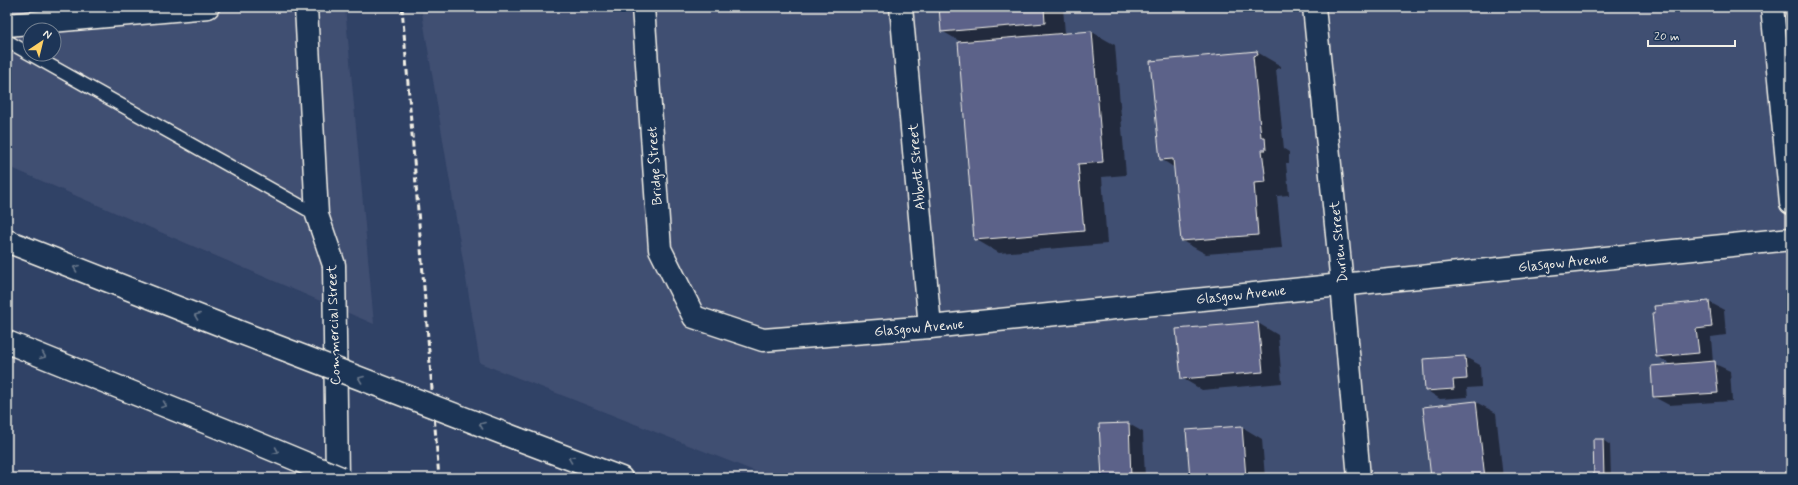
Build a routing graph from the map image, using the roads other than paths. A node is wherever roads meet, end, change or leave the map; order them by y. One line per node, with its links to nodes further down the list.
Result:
1 (208, 7): 7 (main road)
2 (306, 7): 12 (main road, Commercial Street)
3 (643, 7): 16 (main road, Bridge Street)
4 (902, 7): 17 (main road, Abbott Street)
5 (1314, 7): 15 (main road, Durieu Street)
6 (1772, 7): 11 (main road)
7 (7, 25)
8 (7, 41): 9 (lane)
9 (22, 49)
10 (44, 62): 12 (lane)
11 (1791, 203)
12 (317, 215): 19 (main road, Commercial Street)
13 (1791, 239): 15 (main road, Glasgow Avenue)
14 (7, 241): 21 (main road, one-way to 14, bridge)
15 (1342, 284): 17 (main road, Glasgow Avenue); 22 (main road, Durieu Street)
16 (694, 317): 17 (main road, Glasgow Avenue)
17 (930, 327)
18 (7, 342): 20 (main road, one-way to 20, bridge)
19 (337, 478)
20 (341, 478)
21 (620, 478)
22 (1359, 478)

